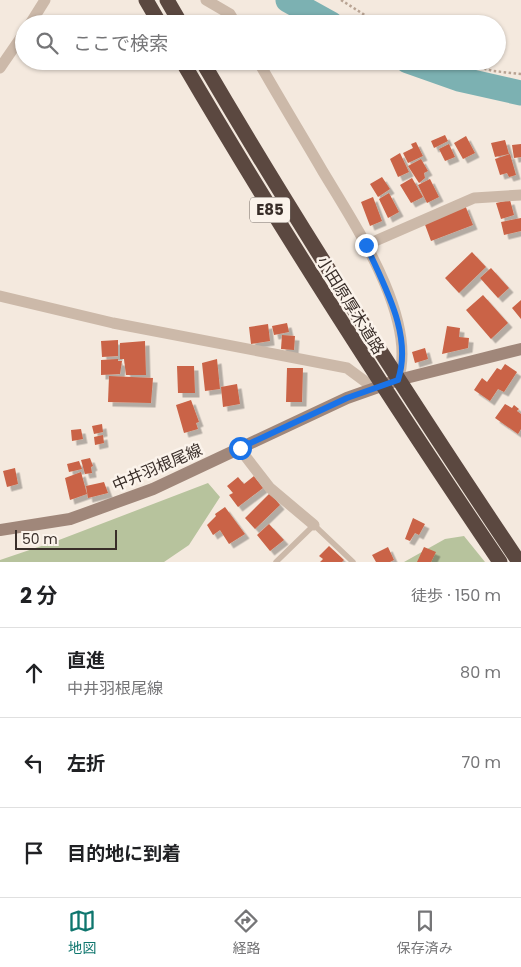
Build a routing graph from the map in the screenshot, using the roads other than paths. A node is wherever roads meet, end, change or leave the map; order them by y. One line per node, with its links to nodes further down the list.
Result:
1 (45, 0): 5 (street)
2 (167, 0): 7 (highway)
3 (206, 0): 8 (street)
4 (147, 2): 6 (highway)
5 (36, 15)
6 (155, 15)
7 (176, 15)
8 (231, 15)
9 (15, 46): 10 (street)
10 (0, 68)
11 (187, 70): 25 (highway, 小田原厚木道路 / E85)
12 (207, 70): 26 (highway, 小田原厚木道路 / E85)
13 (263, 70): 15 (street)
14 (521, 195): 15 (street)
15 (366, 245): 18 (street)
16 (0, 296): 19 (street)
17 (521, 350): 18 (main road, 中井羽根尾線)
18 (398, 380): 19 (main road, 中井羽根尾線)
19 (374, 388): 20 (main road, 中井羽根尾線)
20 (240, 448): 21 (street); 22 (main road, 中井羽根尾線)
21 (314, 525): 23 (lane); 24 (lane)
22 (0, 530)
23 (276, 562)
24 (353, 562)
25 (500, 562)
26 (519, 562)

